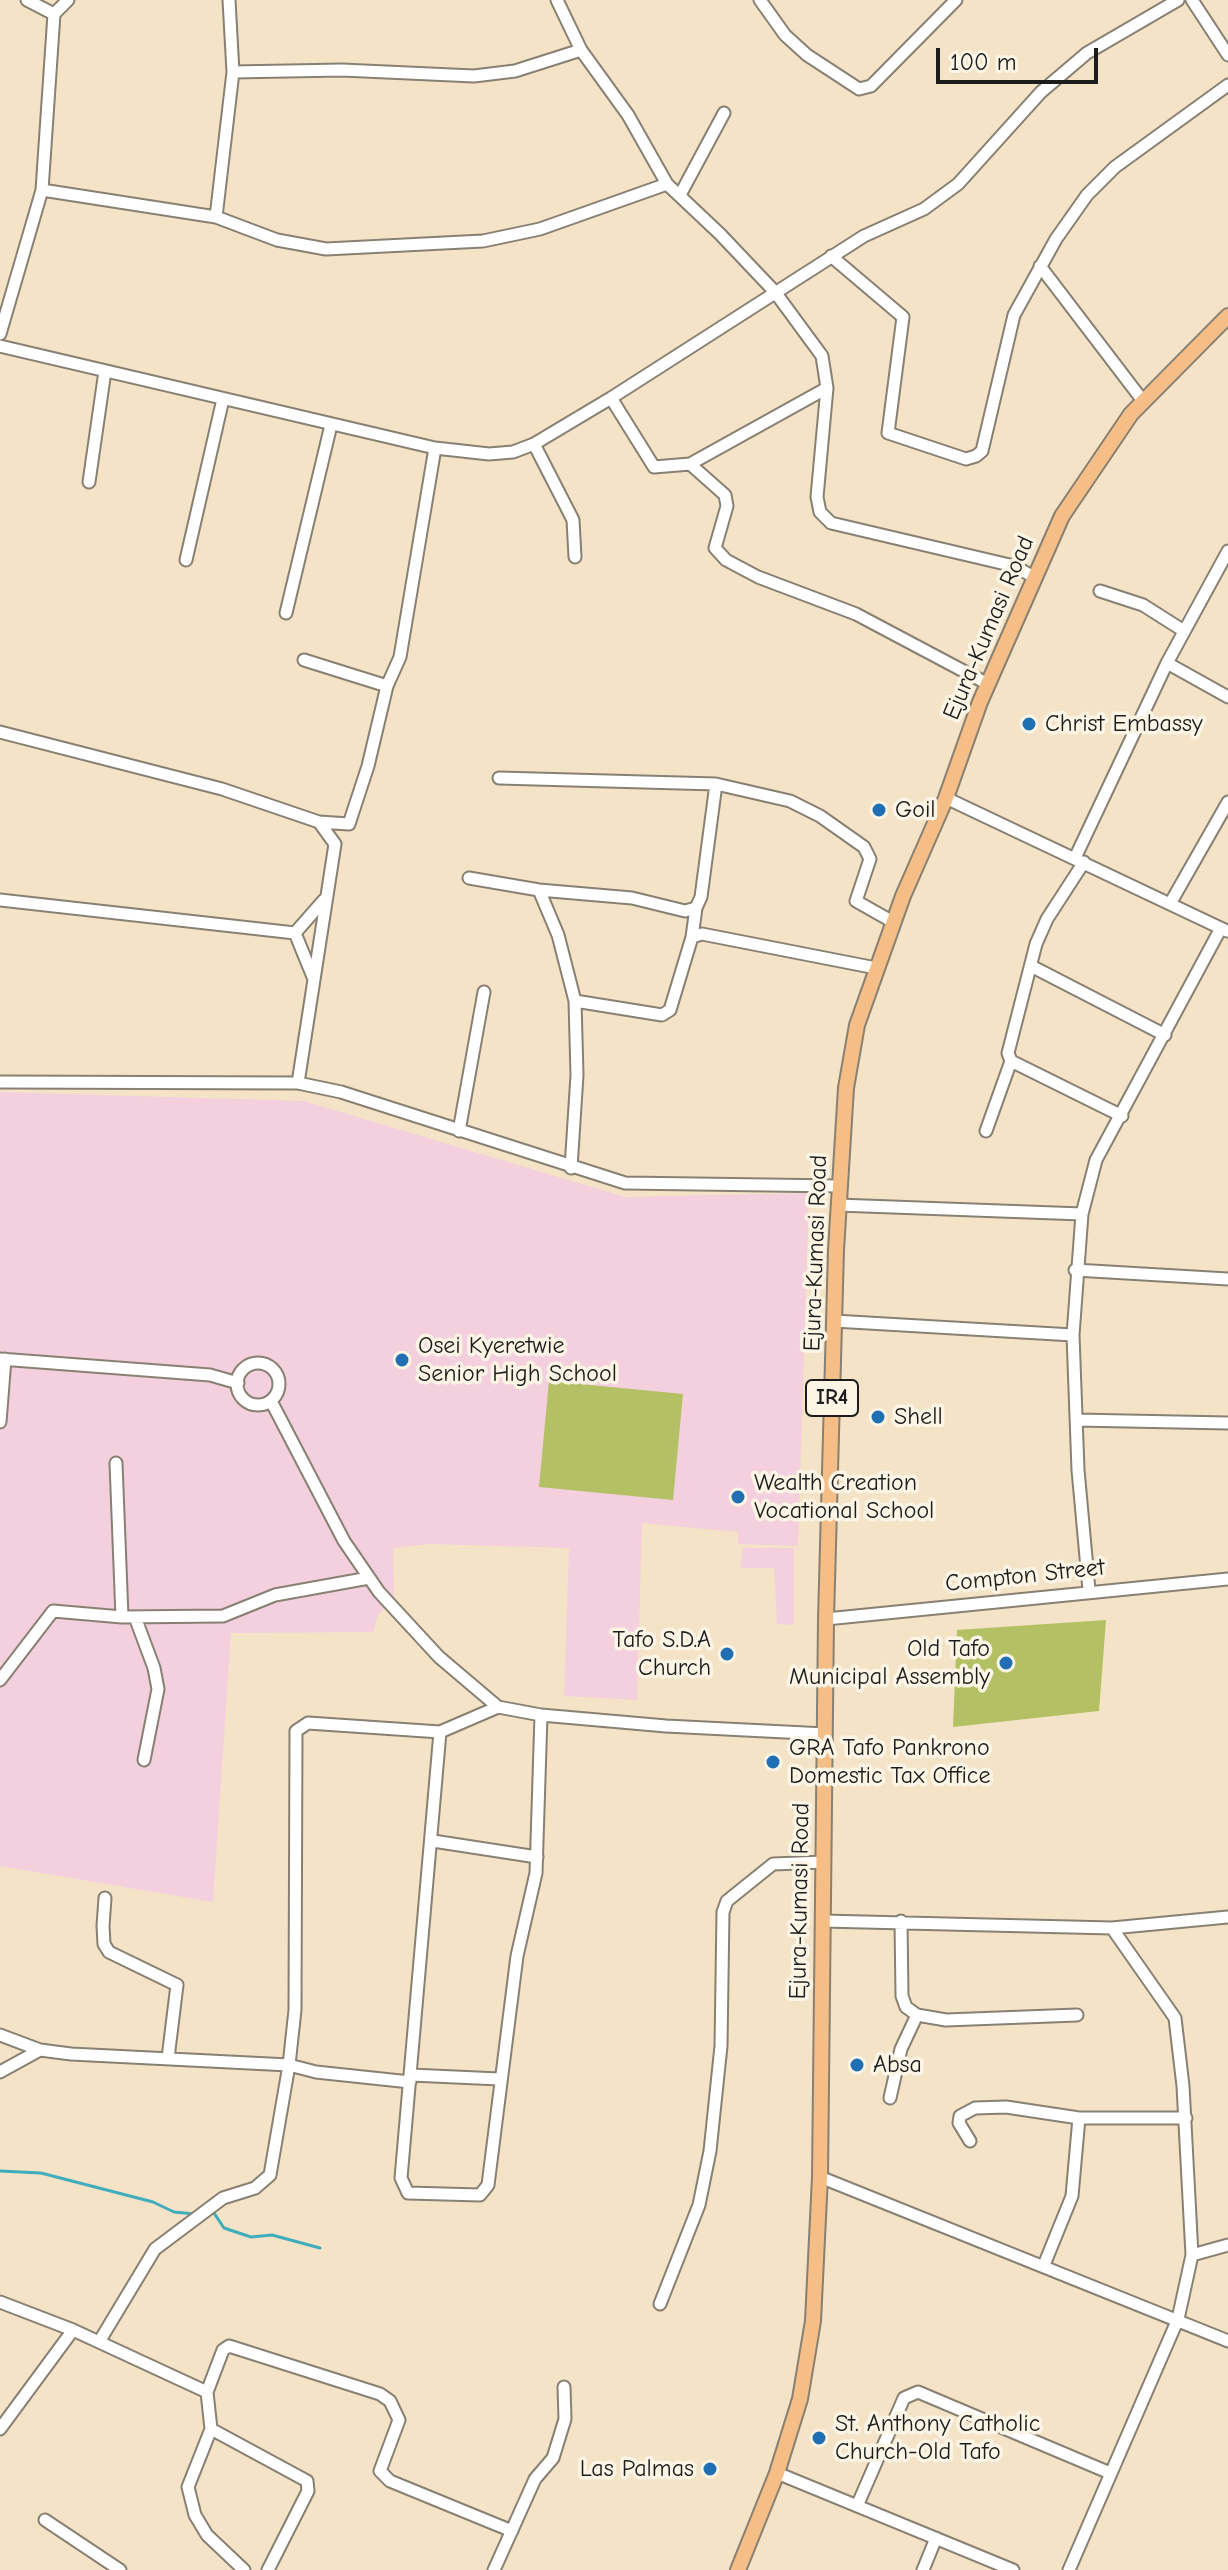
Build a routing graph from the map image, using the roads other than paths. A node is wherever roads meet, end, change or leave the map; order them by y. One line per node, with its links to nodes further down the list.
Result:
1 (27, 0): 9 (street)
2 (68, 0): 9 (street)
3 (229, 0): 12 (street)
4 (557, 0): 10 (street)
5 (760, 0): 6 (street)
6 (956, 0)
7 (1178, 0): 19 (street)
8 (1192, 0): 11 (street)
9 (54, 14): 16 (street)
10 (581, 50): 12 (street); 15 (street)
11 (1228, 55)
12 (233, 72): 18 (street)
13 (1228, 85): 20 (street)
14 (724, 113): 17 (street)
15 (667, 184): 17 (street); 18 (street)
16 (42, 190): 18 (street); 23 (street)
17 (680, 195): 21 (street)
18 (216, 217)
19 (831, 256): 20 (street); 21 (street)
20 (1040, 266): 29 (street)
21 (775, 292): 26 (street); 27 (street)
22 (1228, 316): 29 (main road, Ejura-Kumasi Road / IR4)
23 (0, 334)
24 (0, 346): 25 (street)
25 (105, 371): 28 (street); 34 (street)
26 (827, 388): 33 (street); 38 (street)
27 (611, 398): 31 (street); 33 (street)
28 (223, 399): 30 (street); 37 (street)
29 (1143, 401): 38 (main road, Ejura-Kumasi Road / IR4)
30 (331, 425): 32 (street); 40 (street)
31 (534, 444): 32 (street); 36 (street)
32 (435, 448): 45 (street)
33 (690, 464): 44 (street)
34 (89, 482)
35 (1228, 551): 41 (street)
36 (575, 557)
37 (186, 560)
38 (1034, 577): 44 (main road, Ejura-Kumasi Road / IR4)
39 (1100, 591): 41 (street)
40 (286, 613)
41 (1184, 631): 43 (street)
42 (304, 660): 45 (street)
43 (1167, 663): 46 (street); 53 (street)
44 (988, 684): 50 (main road, Ejura-Kumasi Road / IR4)
45 (387, 686): 52 (street)
46 (1228, 697)
47 (0, 732): 52 (street)
48 (499, 778): 49 (street)
49 (716, 784): 59 (street); 60 (street)
50 (946, 798): 53 (street); 60 (main road, Ejura-Kumasi Road / IR4)
51 (1228, 802): 58 (street)
52 (319, 822): 56 (street)
53 (1079, 860): 58 (street); 64 (street)
54 (469, 878): 55 (street)
55 (539, 890): 59 (street); 68 (street)
56 (325, 898): 62 (street); 66 (street)
57 (0, 900): 62 (street)
58 (1171, 902): 61 (street)
59 (696, 908): 63 (street)
60 (893, 922): 65 (main road, Ejura-Kumasi Road / IR4)
61 (1225, 930): 69 (street)
62 (295, 933): 66 (street)
63 (692, 937): 65 (street); 68 (street)
64 (1031, 966): 69 (street); 70 (street)
65 (876, 968): 77 (main road, Ejura-Kumasi Road / IR4)
66 (313, 979): 72 (street)
67 (484, 992): 74 (street)
68 (575, 1001): 76 (street)
69 (1165, 1035): 73 (street)
70 (1011, 1061): 73 (street); 75 (street)
71 (0, 1082): 72 (street)
72 (298, 1083): 74 (street)
73 (1122, 1116): 79 (street)
74 (459, 1131): 76 (street)
75 (986, 1131)
76 (571, 1168): 77 (street)
77 (839, 1186): 78 (main road, Ejura-Kumasi Road / IR4)
78 (838, 1205): 79 (street); 82 (main road, Ejura-Kumasi Road / IR4)
79 (1082, 1214): 80 (street)
80 (1075, 1270): 81 (street); 83 (street)
81 (1228, 1279)
82 (834, 1321): 83 (street); 95 (main road, Ejura-Kumasi Road / IR4)
83 (1073, 1335): 87 (street)
84 (2, 1359): 85 (street); 88 (street)
85 (238, 1383): 86 (street); 86 (street)
86 (271, 1401): 91 (street)
87 (1076, 1420): 89 (street); 93 (street)
88 (0, 1422)
89 (1228, 1423)
90 (116, 1463): 94 (street)
91 (369, 1578): 94 (street); 97 (street)
92 (1228, 1579): 93 (street, Compton Street)
93 (1089, 1590): 95 (street, Compton Street)
94 (128, 1617): 96 (street); 101 (street)
95 (826, 1619): 100 (main road, Ejura-Kumasi Road / IR4)
96 (0, 1680)
97 (498, 1707): 98 (street); 99 (street)
98 (541, 1715): 100 (street); 103 (street)
99 (440, 1732): 102 (street); 115 (street)
100 (825, 1734): 104 (main road, Ejura-Kumasi Road / IR4)
101 (144, 1760)
102 (433, 1841): 103 (street); 117 (street)
103 (537, 1857): 118 (street)
104 (824, 1862): 107 (main road, Ejura-Kumasi Road / IR4); 128 (street)
105 (105, 1898): 114 (street)
106 (1228, 1917): 109 (street)
107 (823, 1921): 108 (street); 123 (main road, Ejura-Kumasi Road / IR4)
108 (901, 1921): 109 (street); 110 (street)
109 (1112, 1928): 121 (street)
110 (917, 2015): 111 (street); 119 (street)
111 (1077, 2015)
112 (0, 2035): 113 (street)
113 (40, 2050): 114 (street); 116 (street)
114 (168, 2058): 115 (street)
115 (289, 2065): 117 (street); 132 (street)
116 (0, 2072)
117 (410, 2078): 118 (street); 118 (street)
118 (499, 2079)
119 (890, 2098)
120 (1079, 2118): 121 (street); 122 (street); 126 (street)
121 (1186, 2118): 125 (street)
122 (970, 2141)
123 (820, 2177): 126 (street); 137 (main road, Ejura-Kumasi Road / IR4)
124 (1228, 2245): 125 (street)
125 (1192, 2255): 129 (street)
126 (1044, 2265): 129 (street)
127 (0, 2302): 130 (street)
128 (660, 2304)
129 (1178, 2319): 131 (street); 138 (street)
130 (73, 2330): 132 (street); 135 (street)
131 (1228, 2341)
132 (99, 2342): 134 (street)
133 (564, 2387): 141 (street)
134 (207, 2392): 136 (street); 141 (street)
135 (0, 2429)
136 (211, 2429): 144 (street); 145 (street)
137 (777, 2473): 139 (street); 147 (main road, Ejura-Kumasi Road / IR4)
138 (1110, 2473): 139 (street); 150 (street)
139 (857, 2506): 142 (street)
140 (45, 2520): 143 (street)
141 (512, 2531): 146 (street)
142 (936, 2538): 148 (street); 149 (street)
143 (120, 2570)
144 (244, 2570)
145 (268, 2570)
146 (494, 2570)
147 (738, 2570)
148 (923, 2570)
149 (1013, 2570)
150 (1069, 2570)

